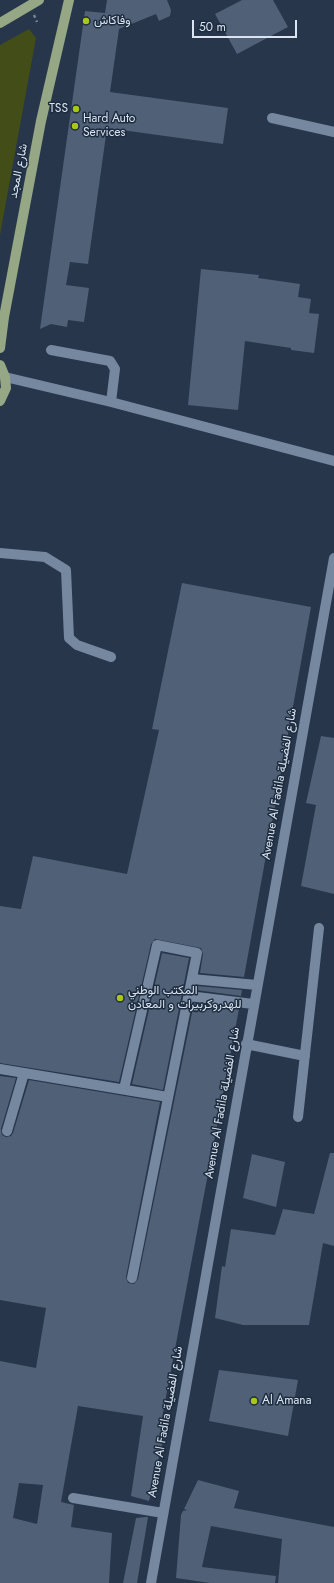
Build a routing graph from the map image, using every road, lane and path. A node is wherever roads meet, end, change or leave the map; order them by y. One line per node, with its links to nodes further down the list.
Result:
1 (39, 0): 3 (main road)
2 (69, 0): 6 (main road, شارع المجد)
3 (0, 23)
4 (272, 118): 5 (street)
5 (334, 132)
6 (0, 348)
7 (51, 350): 11 (street)
8 (0, 365): 9 (main road)
9 (5, 377): 10 (main road); 11 (street)
10 (0, 401)
11 (111, 402): 12 (street)
12 (334, 461)
13 (0, 552): 15 (street)
14 (334, 558): 18 (street, Avenue Al Fadila شارع الفضيلة)
15 (111, 657)
16 (319, 928): 22 (street)
17 (192, 979): 18 (street); 19 (street); 25 (street)
18 (257, 985): 20 (street, Avenue Al Fadila شارع الفضيلة)
19 (189, 996): 20 (street); 26 (street)
20 (253, 1004): 21 (street, Avenue Al Fadila شارع الفضيلة)
21 (246, 1044): 22 (street); 31 (street, Avenue Al Fadila شارع الفضيلة)
22 (305, 1056): 27 (street)
23 (0, 1069): 24 (street)
24 (24, 1073): 25 (street); 28 (street)
25 (124, 1089): 26 (street)
26 (168, 1097): 29 (street)
27 (298, 1117)
28 (8, 1131)
29 (132, 1278)
30 (73, 1498): 31 (street)
31 (163, 1513): 32 (street, Avenue Al Fadila شارع الفضيلة)
32 (151, 1583)

